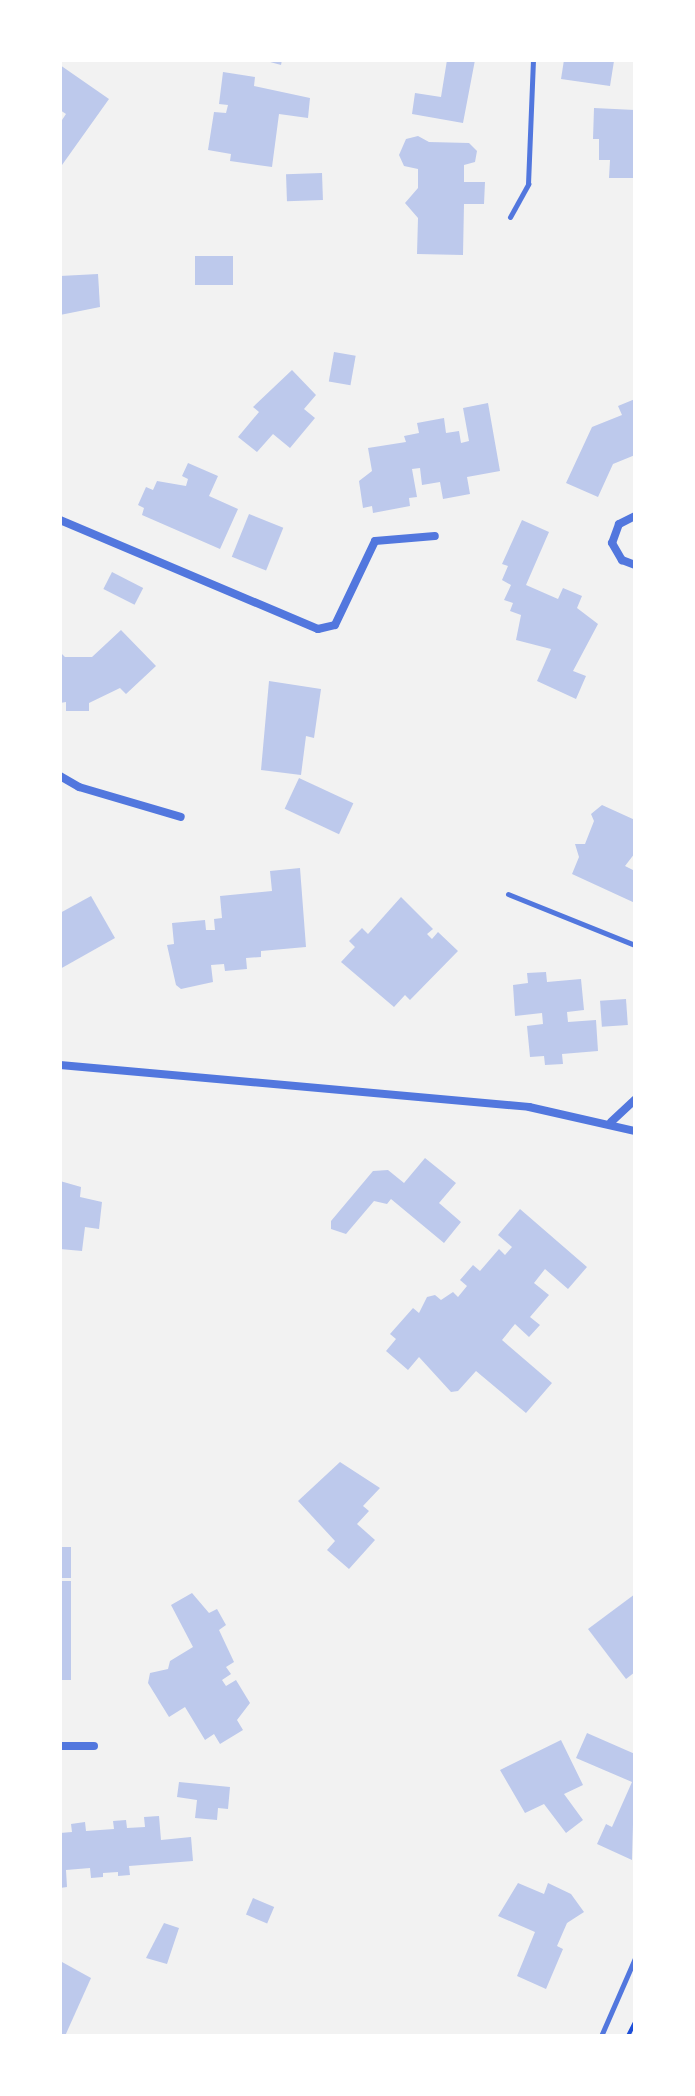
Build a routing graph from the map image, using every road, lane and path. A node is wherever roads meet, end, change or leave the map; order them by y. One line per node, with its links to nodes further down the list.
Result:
1 (533, 60): 2 (lane)
2 (510, 217)
3 (635, 516): 6 (street)
4 (60, 520): 5 (street)
5 (435, 536)
6 (635, 565)
7 (60, 776): 8 (street)
8 (181, 817)
9 (508, 894): 10 (lane)
10 (635, 945)
11 (60, 1065): 13 (street)
12 (635, 1100): 13 (street)
13 (611, 1122): 14 (street)
14 (635, 1131)
15 (60, 1746): 16 (street)
16 (94, 1746)
17 (635, 1958): 19 (lane)
18 (635, 2022): 20 (path)
19 (601, 2036)
20 (628, 2036)

